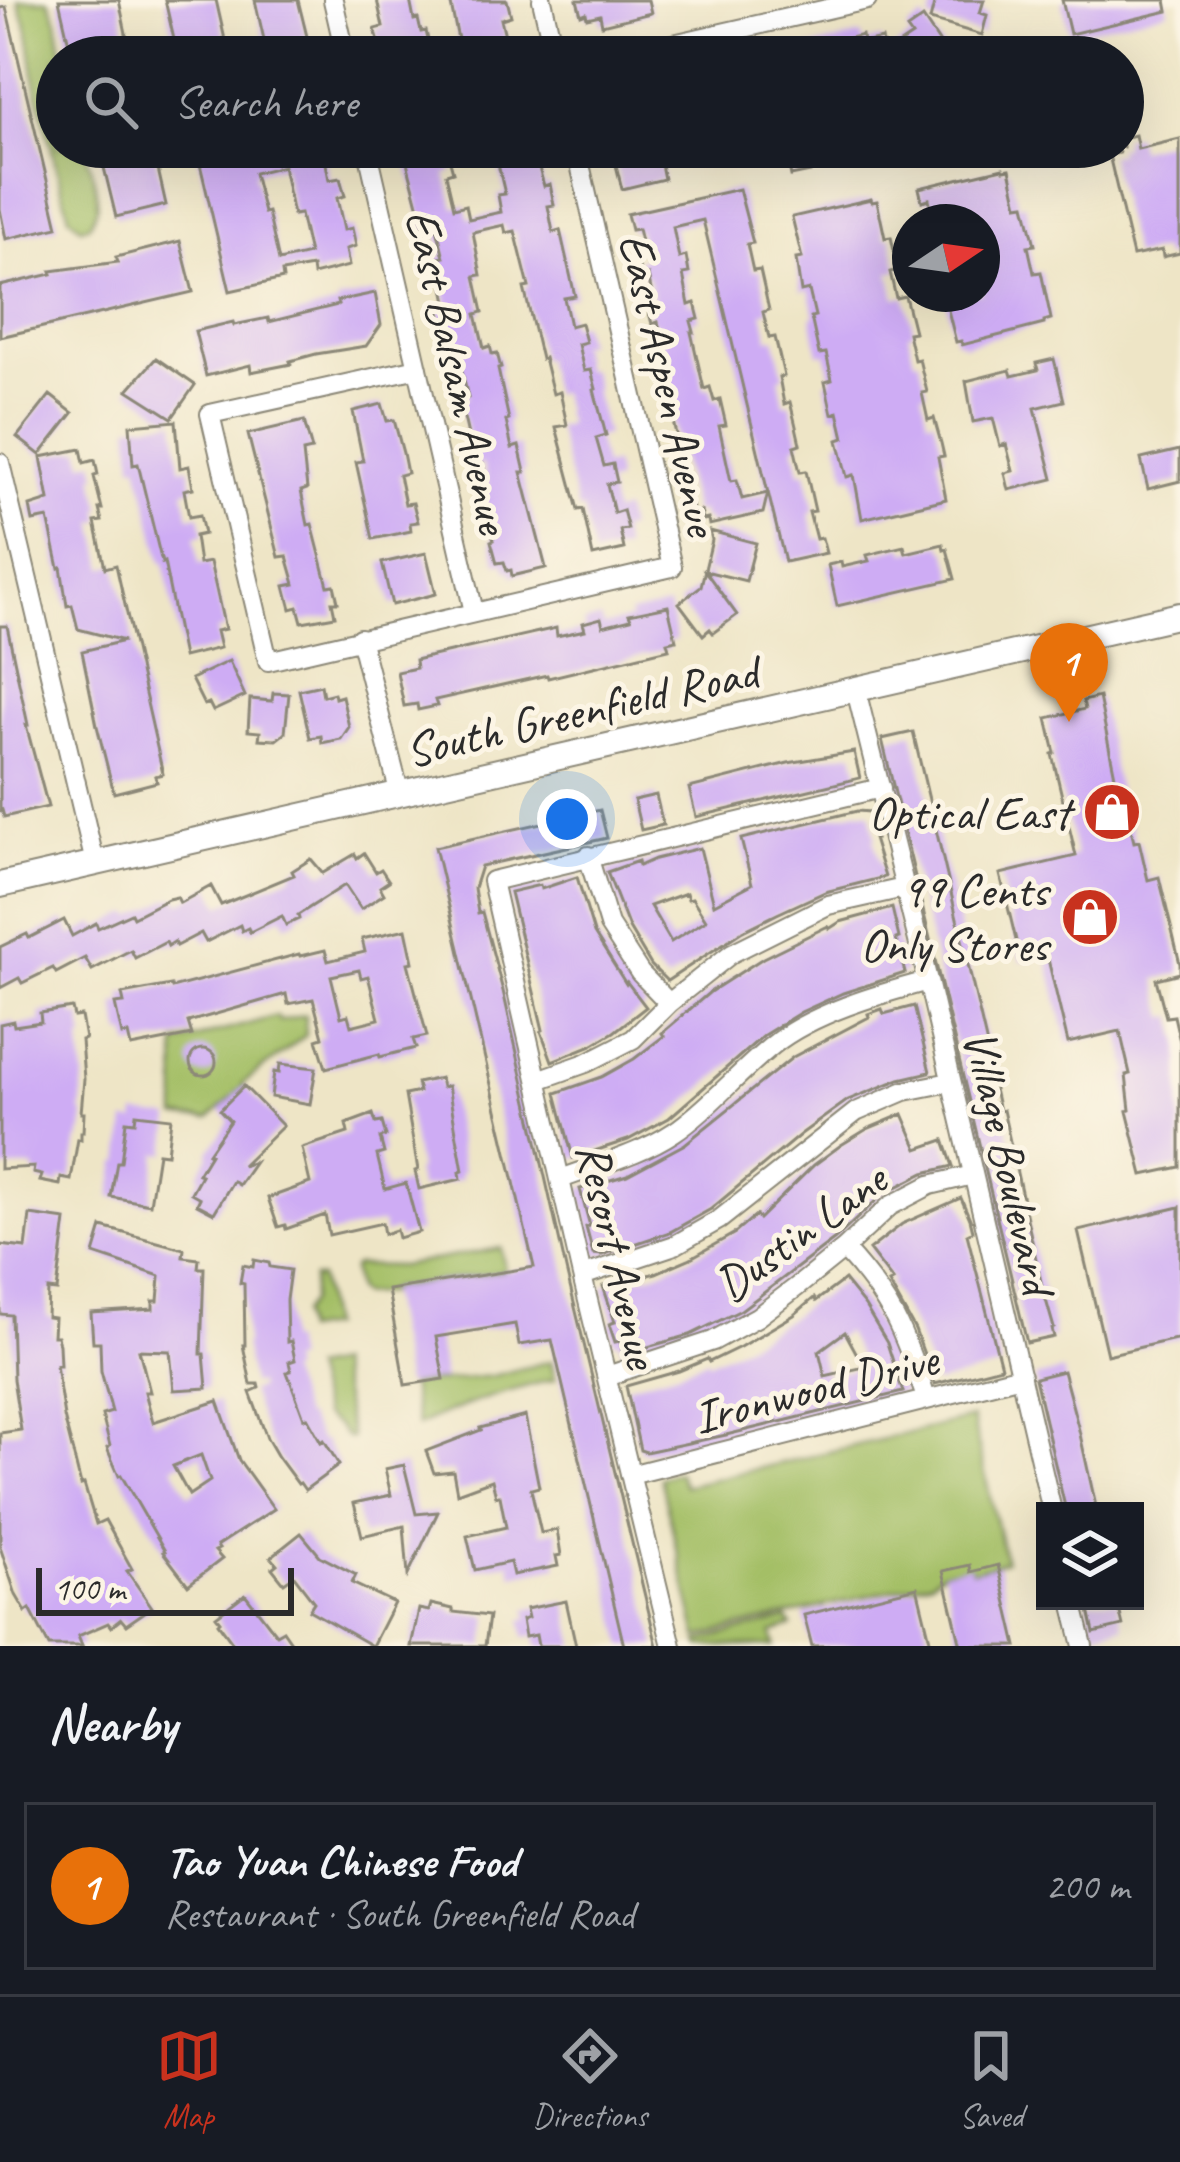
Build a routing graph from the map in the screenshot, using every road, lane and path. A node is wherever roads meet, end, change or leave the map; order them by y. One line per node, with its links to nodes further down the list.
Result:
1 (333, 0): 4 (street)
2 (542, 0): 5 (street)
3 (867, 0): 6 (street)
4 (341, 36)
5 (550, 36)
6 (708, 36)
7 (372, 168): 9 (street, East Balsam Avenue)
8 (581, 168): 11 (street, East Aspen Avenue)
9 (418, 368): 11 (street, East Balsam Avenue); 13 (street)
10 (1, 463): 18 (street)
11 (474, 612): 13 (street)
12 (1180, 615): 14 (main road, South Greenfield Road)
13 (360, 638): 16 (street)
14 (856, 690): 15 (street, Village Boulevard); 16 (main road, South Greenfield Road)
15 (880, 788): 17 (street); 20 (street, Village Boulevard)
16 (400, 795): 18 (main road, South Greenfield Road)
17 (588, 856): 22 (street); 23 (street, Resort Avenue)
18 (95, 863): 19 (main road, South Greenfield Road)
19 (0, 885)
20 (904, 889): 21 (street, Village Boulevard); 22 (street)
21 (928, 981): 24 (street, Village Boulevard); 26 (street)
22 (669, 1003): 23 (street)
23 (538, 1080): 26 (street, Resort Avenue)
24 (950, 1082): 25 (street, Village Boulevard); 28 (street)
25 (973, 1175): 27 (street, Dustin Lane); 30 (street, Village Boulevard)
26 (561, 1179): 28 (street, Resort Avenue)
27 (844, 1249): 29 (street, Dustin Lane); 31 (street)
28 (582, 1276): 29 (street, Resort Avenue)
29 (607, 1376): 32 (street, Resort Avenue)
30 (1021, 1376): 31 (street, Ironwood Drive); 33 (street, Village Boulevard)
31 (926, 1398): 32 (street, Ironwood Drive)
32 (630, 1475): 35 (street, Resort Avenue)
33 (1050, 1502)
34 (1074, 1610): 36 (street)
35 (672, 1646)
36 (1083, 1646)

